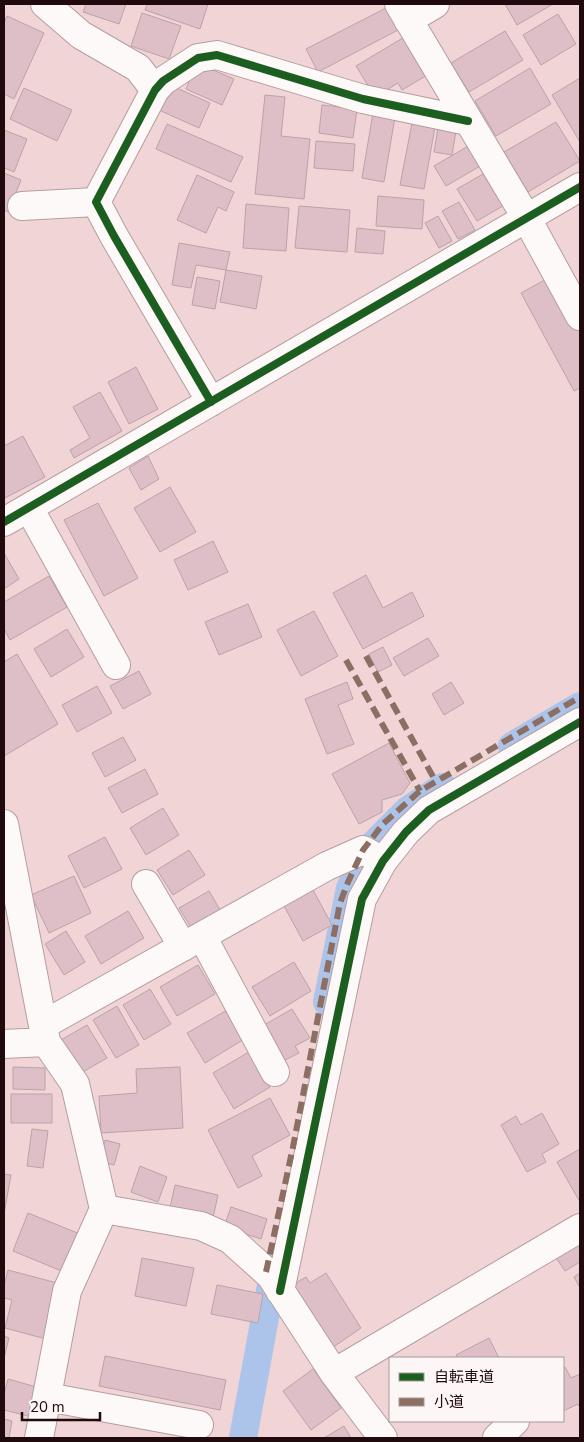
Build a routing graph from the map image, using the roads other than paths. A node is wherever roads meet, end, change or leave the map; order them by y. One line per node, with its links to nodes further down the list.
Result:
1 (45, 4): 4 (street)
2 (435, 4): 3 (street)
3 (403, 12): 5 (street)
4 (155, 90): 5 (street); 7 (street)
5 (468, 121): 9 (street)
6 (580, 187): 9 (street)
7 (96, 202): 8 (street); 11 (street)
8 (22, 206)
9 (526, 219): 10 (street); 11 (street)
10 (580, 316)
11 (211, 402): 12 (street)
12 (29, 508): 13 (street); 14 (street)
13 (4, 522)
14 (116, 665)
15 (580, 722): 17 (street)
16 (4, 824): 20 (street)
17 (373, 856): 19 (street); 25 (street)
18 (146, 884): 19 (street)
19 (192, 941): 20 (street); 22 (street)
20 (44, 1034): 21 (street); 23 (street)
21 (4, 1044)
22 (275, 1072)
23 (104, 1209): 25 (street); 27 (street)
24 (580, 1228): 26 (street)
25 (280, 1291): 26 (street)
26 (334, 1373): 31 (street)
27 (47, 1397): 29 (street); 30 (street)
28 (514, 1422): 32 (street)
29 (199, 1425)
30 (39, 1438)
31 (383, 1438)
32 (497, 1438)

